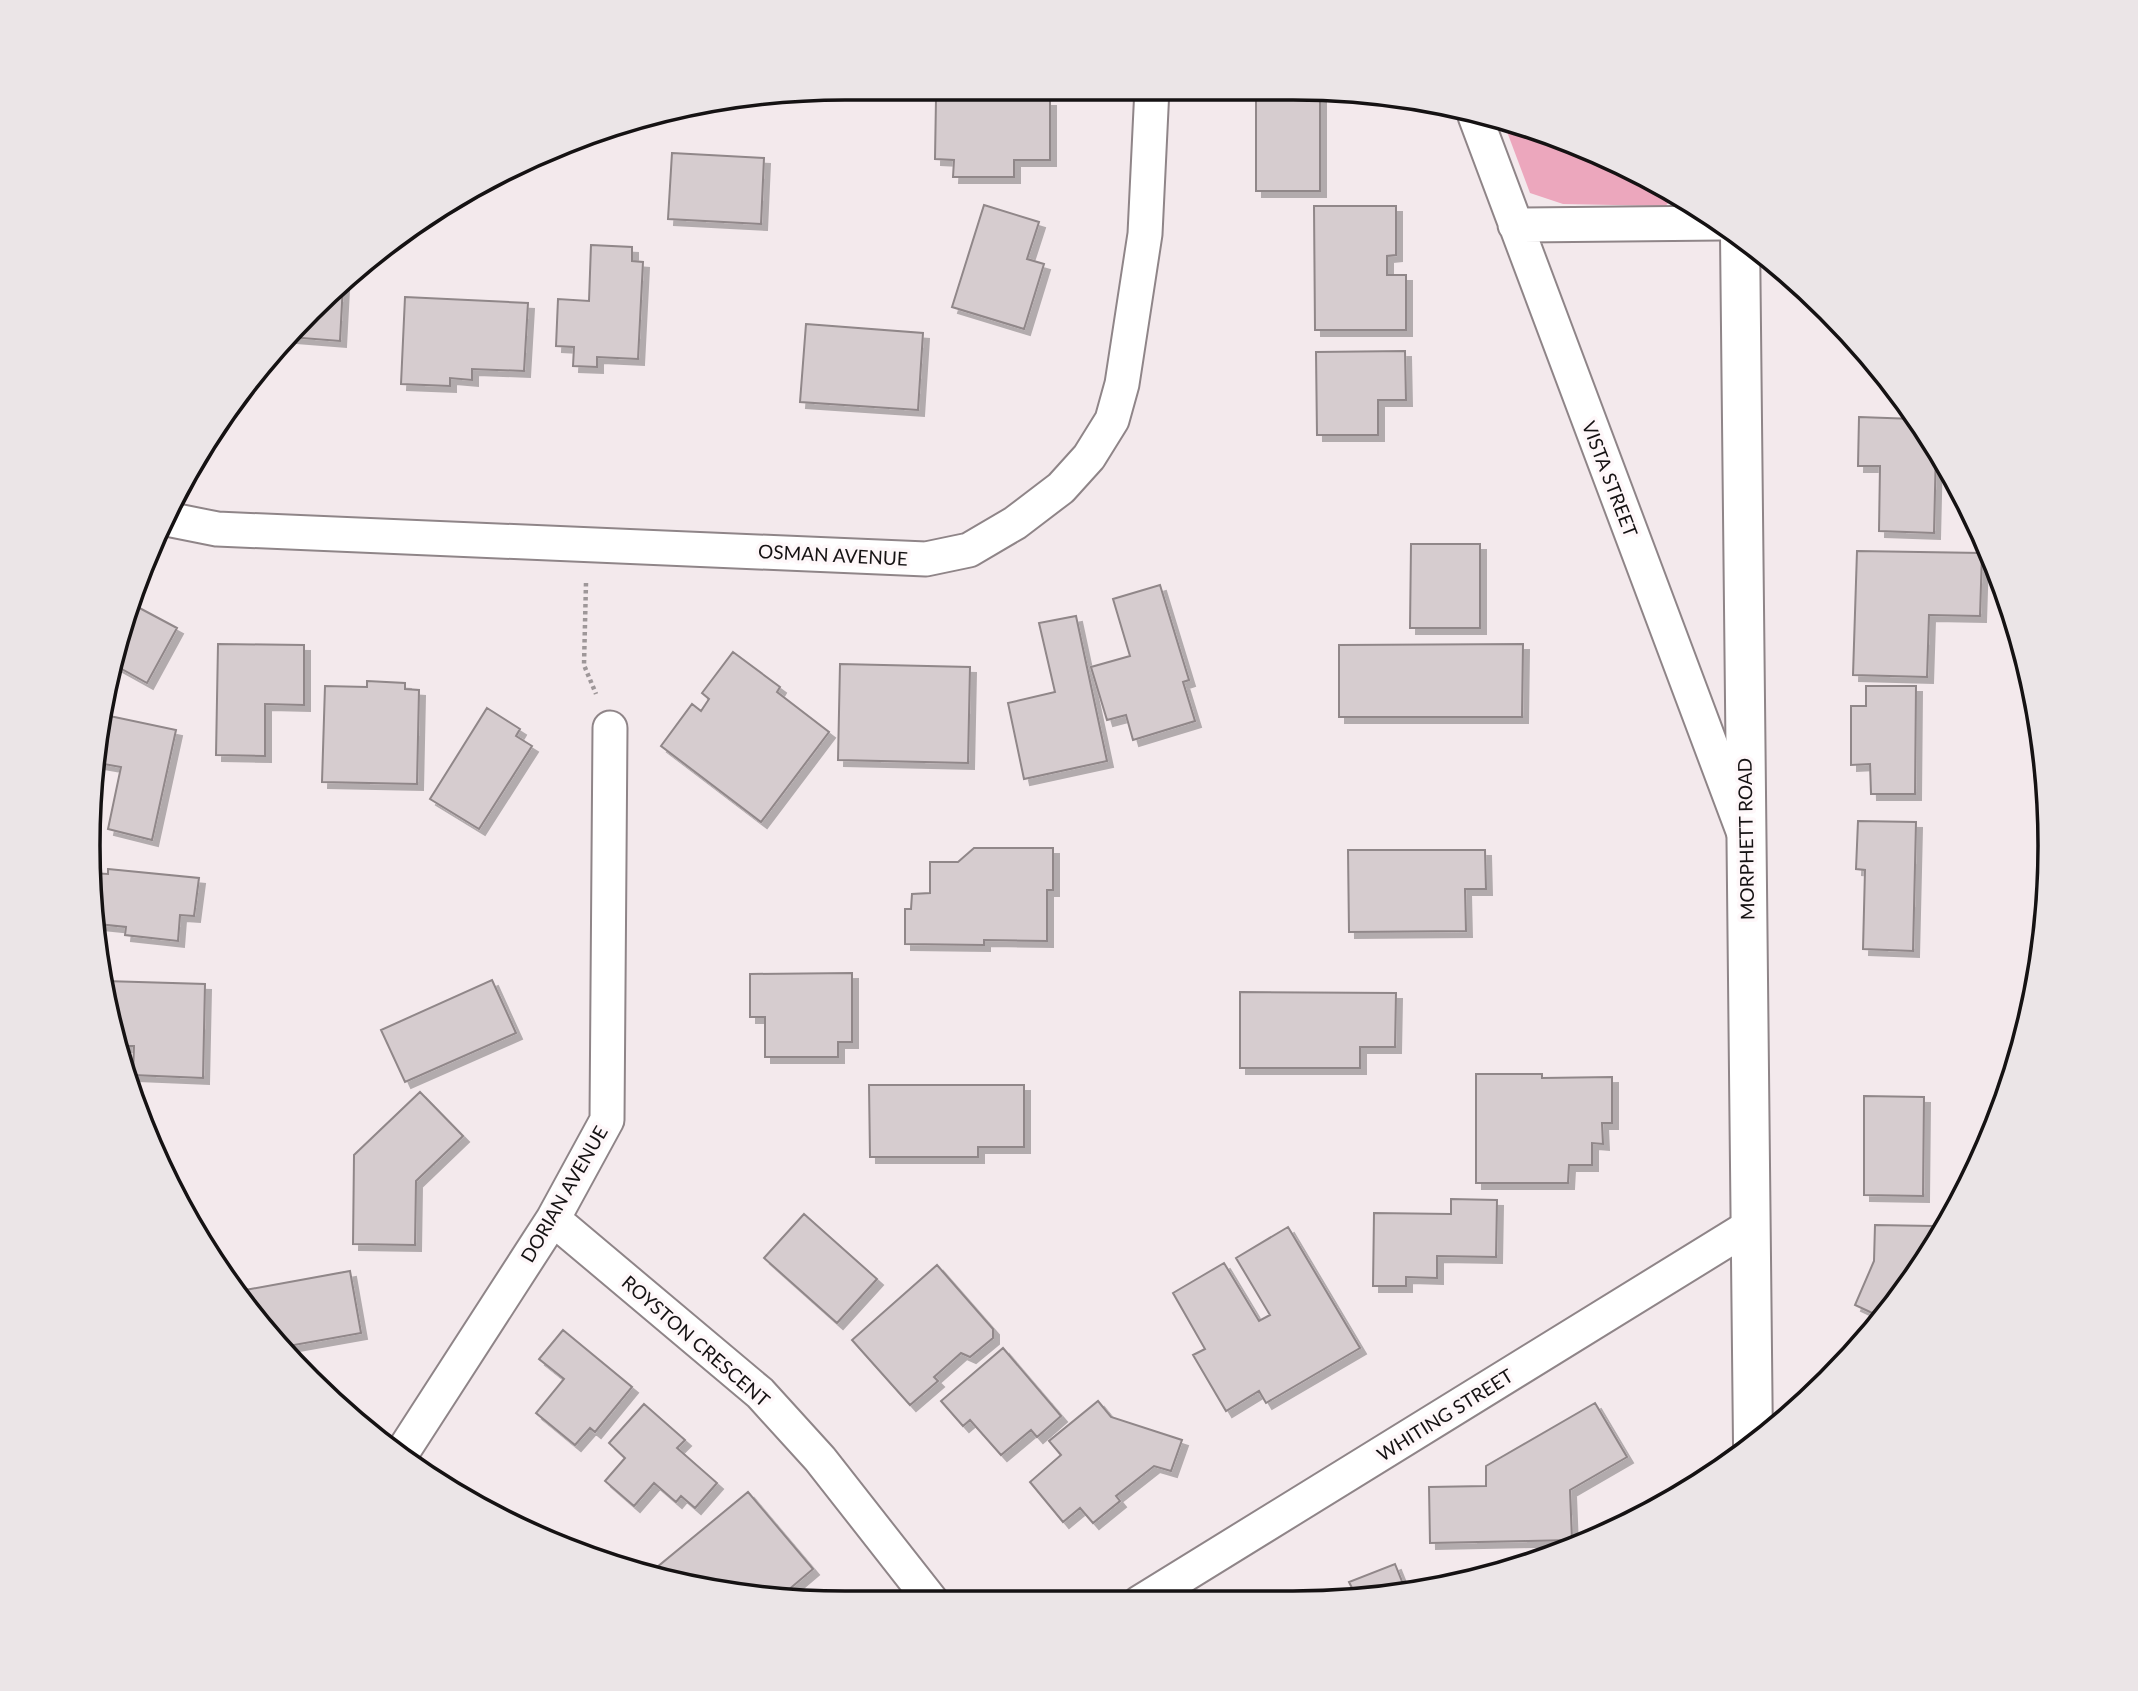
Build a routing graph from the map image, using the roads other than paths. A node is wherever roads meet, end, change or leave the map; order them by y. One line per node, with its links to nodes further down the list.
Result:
1 (1151, 100): 6 (street, OSMAN AVENUE)
2 (1478, 123): 4 (street, VISTA STREET)
3 (1704, 223): 4 (street)
4 (1515, 225): 8 (street, VISTA STREET)
5 (1740, 250): 8 (main road, MORPHETT ROAD)
6 (175, 521)
7 (610, 727): 9 (street, DORIAN AVENUE)
8 (1746, 841): 10 (main road, MORPHETT ROAD)
9 (553, 1219): 12 (street, DORIAN AVENUE); 13 (street, ROYSTON CRESCENT)
10 (1750, 1226): 11 (main road, MORPHETT ROAD); 14 (street, WHITING STREET)
11 (1753, 1431)
12 (406, 1447)
13 (924, 1591)
14 (1157, 1591)

